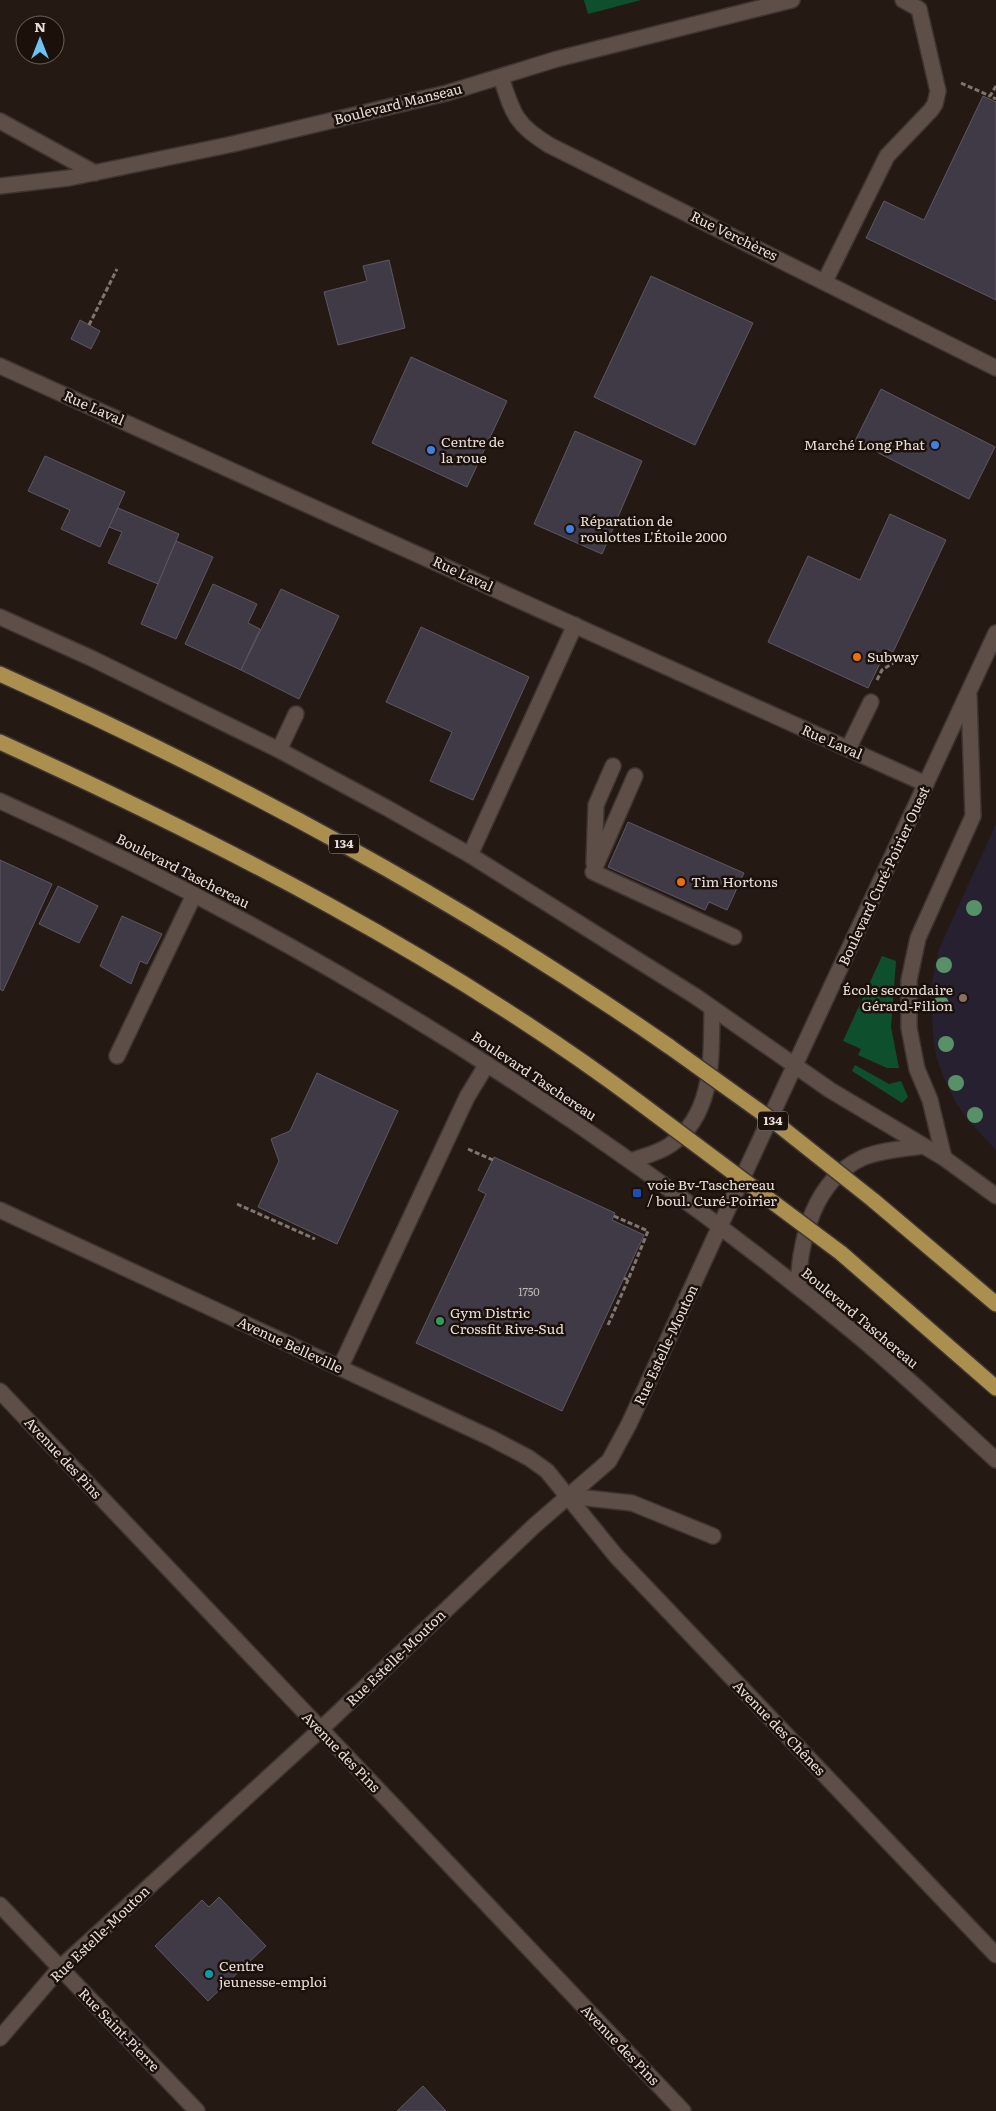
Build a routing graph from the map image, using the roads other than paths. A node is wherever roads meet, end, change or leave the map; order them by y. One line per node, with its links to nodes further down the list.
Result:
1 (792, 0): 3 (street, Boulevard Manseau)
2 (904, 0): 7 (street)
3 (501, 77): 5 (street, Boulevard Manseau); 7 (street, Rue Verchères)
4 (0, 121): 5 (street)
5 (95, 173): 6 (street, Boulevard Manseau)
6 (0, 186)
7 (825, 281): 9 (street, Rue Verchères)
8 (0, 366): 11 (street, Rue Laval)
9 (996, 368)
10 (0, 617): 19 (street)
11 (575, 625): 18 (street, Rue Laval); 24 (street)
12 (996, 633): 14 (street, Boulevard Curé-Poirier Ouest)
13 (0, 674): 39 (highway, 134, bridge)
14 (969, 691): 22 (street, Boulevard Curé-Poirier Ouest); 33 (street)
15 (871, 702): 18 (street)
16 (296, 714): 19 (street)
17 (0, 742): 41 (highway, bridge)
18 (848, 749): 22 (street, Rue Laval)
19 (279, 750): 24 (street)
20 (613, 766): 25 (street)
21 (635, 776): 25 (street)
22 (926, 784): 31 (street, Boulevard Curé-Poirier Ouest)
23 (0, 801): 26 (street, Boulevard Taschereau)
24 (470, 855): 28 (street)
25 (593, 872): 27 (street)
26 (194, 895): 29 (street); 30 (street, Boulevard Taschereau)
27 (734, 937)
28 (712, 1008): 31 (street); 34 (street)
29 (117, 1056)
30 (487, 1064): 34 (street, Boulevard Taschereau); 40 (street)
31 (795, 1065): 32 (street); 37 (street, Boulevard Curé-Poirier Ouest)
32 (922, 1146): 33 (street); 38 (street)
33 (944, 1158): 35 (street)
34 (631, 1162): 37 (street, Boulevard Taschereau)
35 (996, 1196)
36 (0, 1210): 40 (street, Avenue Belleville)
37 (720, 1226): 38 (street, Boulevard Taschereau); 44 (street, Rue Estelle-Mouton)
38 (798, 1287): 43 (street, Boulevard Taschereau)
39 (996, 1304)
40 (340, 1368): 44 (street, Avenue Belleville)
41 (996, 1388)
42 (0, 1391): 46 (street, Avenue des Pins)
43 (996, 1460)
44 (568, 1496): 45 (street); 46 (street, Rue Estelle-Mouton); 48 (street, Avenue des Chênes)
45 (712, 1536)
46 (320, 1730): 49 (street, Rue Estelle-Mouton); 52 (street, Avenue des Pins)
47 (0, 1905): 49 (street, Rue Saint-Pierre)
48 (996, 1955)
49 (60, 1968): 50 (street, Rue Estelle-Mouton); 51 (street, Rue Saint-Pierre)
50 (0, 2038)
51 (196, 2111)
52 (683, 2111)

